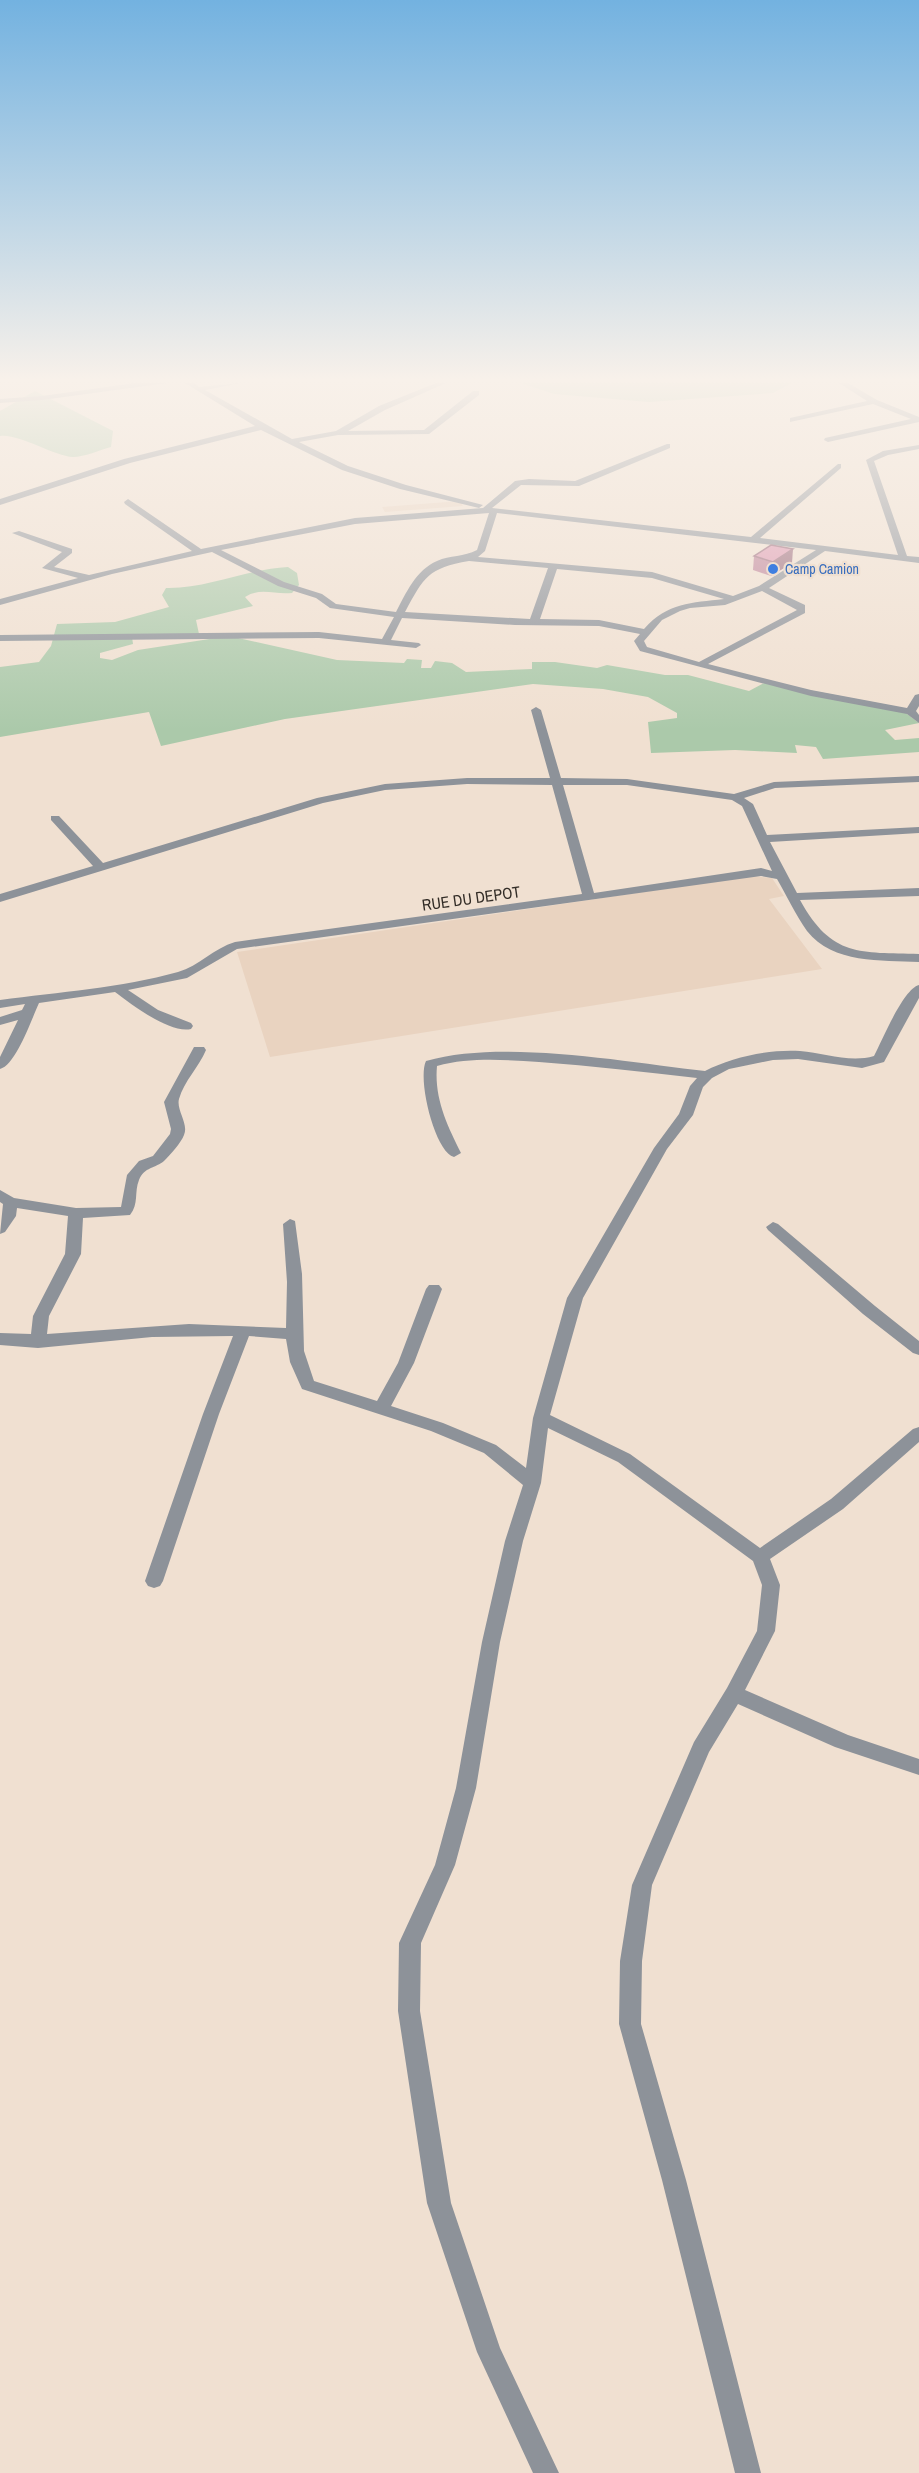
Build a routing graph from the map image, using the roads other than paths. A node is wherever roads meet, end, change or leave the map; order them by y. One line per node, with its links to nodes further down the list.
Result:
1 (451, 498): 6 (street)
2 (501, 498): 6 (street)
3 (801, 498): 8 (street)
4 (882, 498): 13 (street)
5 (128, 501): 11 (street)
6 (490, 508): 8 (street); 9 (street); 12 (street)
7 (16, 533): 16 (street)
8 (752, 541): 10 (street)
9 (214, 550): 11 (street); 20 (street)
10 (822, 550): 13 (street); 17 (street)
11 (199, 552): 16 (street)
12 (469, 558): 15 (street); 20 (street)
13 (903, 558): 14 (street)
14 (919, 560)
15 (554, 567): 18 (street); 21 (street)
16 (89, 578): 19 (street)
17 (762, 588): 18 (street); 26 (street)
18 (733, 599): 22 (street)
19 (0, 602)
20 (400, 615): 21 (street); 24 (street)
21 (534, 622): 22 (street)
22 (645, 632): 26 (street)
23 (0, 638): 24 (street)
24 (386, 640): 25 (street)
25 (416, 645)
26 (700, 665): 29 (street)
27 (919, 697): 29 (street)
28 (537, 710): 32 (street)
29 (910, 712): 30 (street)
30 (919, 720)
31 (919, 779): 33 (street)
32 (556, 781): 33 (street); 37 (street); 40 (street)
33 (735, 797): 36 (street)
34 (55, 818): 37 (street)
35 (919, 830): 36 (street)
36 (764, 839): 38 (street)
37 (100, 867): 42 (street)
38 (781, 877): 40 (street, RUE DU DEPOT); 41 (street)
39 (919, 892): 41 (street)
40 (589, 897): 44 (street, RUE DU DEPOT)
41 (792, 897): 43 (street)
42 (0, 898)
43 (919, 957)
44 (117, 988): 47 (street, RUE DU DEPOT); 49 (street)
45 (919, 989): 52 (street)
46 (0, 1004): 47 (street, RUE DU DEPOT)
47 (30, 1007): 48 (street); 51 (street)
48 (0, 1021)
49 (186, 1026)
50 (199, 1050): 55 (street)
51 (0, 1065)
52 (707, 1075): 53 (street); 66 (street)
53 (454, 1153)
54 (5, 1199): 55 (street); 58 (street)
55 (76, 1213): 63 (street)
56 (290, 1224): 61 (street)
57 (773, 1227): 64 (street)
58 (0, 1229)
59 (434, 1289): 65 (street)
60 (243, 1330): 61 (street); 63 (street); 70 (street)
61 (293, 1334): 65 (street)
62 (0, 1339): 63 (street)
63 (38, 1342)
64 (919, 1349)
65 (381, 1409): 68 (street)
66 (541, 1418): 68 (street); 69 (street)
67 (919, 1433): 69 (street)
68 (532, 1483): 73 (street)
69 (760, 1557): 71 (street)
70 (154, 1581)
71 (734, 1694): 72 (street); 74 (street)
72 (919, 1767)
73 (546, 2473)
74 (748, 2473)

